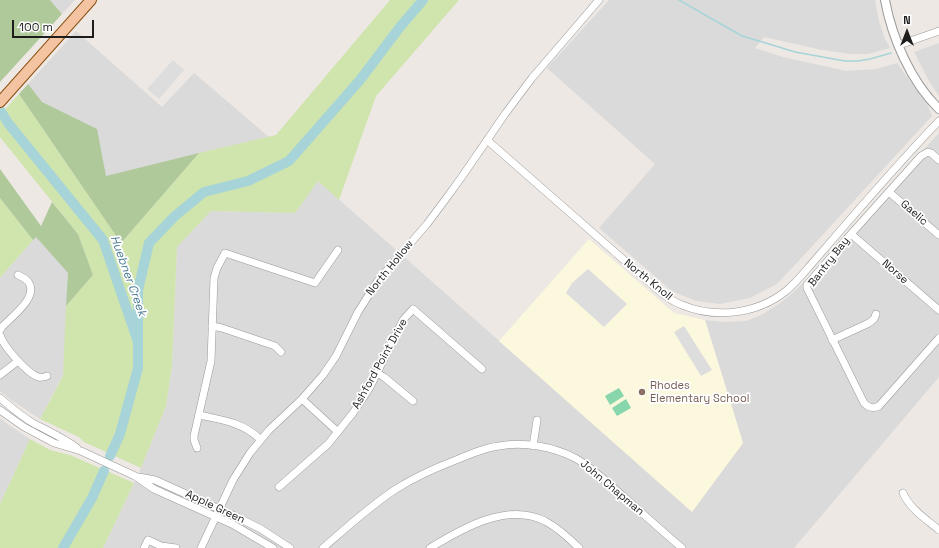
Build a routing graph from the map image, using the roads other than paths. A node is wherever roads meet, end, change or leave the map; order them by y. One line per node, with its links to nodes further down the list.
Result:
1 (91, 0): 6 (main road)
2 (600, 0): 9 (street, North Hollow)
3 (885, 0): 5 (street)
4 (939, 31): 5 (street)
5 (899, 45): 7 (street)
6 (0, 102)
7 (939, 109)
8 (939, 121): 9 (street, North Knoll)
9 (487, 140): 30 (street, North Hollow)
10 (939, 160): 11 (street, Bantry Bay)
11 (889, 192): 12 (street, Bantry Bay); 13 (street, Gaelic)
12 (851, 234): 16 (street, Norse); 22 (street, Bantry Bay)
13 (939, 235)
14 (338, 250): 18 (street)
15 (18, 275): 19 (street)
16 (939, 310)
17 (876, 314): 22 (street)
18 (212, 326): 23 (street); 33 (street)
19 (0, 330)
20 (0, 335): 24 (street)
21 (939, 338): 22 (street, Bantry Bay)
22 (832, 340)
23 (281, 352)
24 (18, 361): 27 (street); 28 (street)
25 (482, 370): 26 (street, Ashford Point Drive)
26 (377, 373): 31 (street); 35 (street, Ashford Point Drive)
27 (0, 375)
28 (47, 376)
29 (0, 398): 39 (street, Apple Green)
30 (302, 399): 35 (street); 36 (street, North Hollow)
31 (413, 401)
32 (0, 410): 39 (street, Apple Green)
33 (199, 415): 36 (street); 38 (street)
34 (537, 420): 37 (street)
35 (338, 432): 41 (street, Ashford Point Drive)
36 (260, 439): 43 (street, North Hollow)
37 (533, 446): 51 (street, John Chapman); 54 (street, John Chapman)
38 (197, 448)
39 (81, 451): 40 (street, Apple Green)
40 (135, 476): 43 (street, Apple Green); 44 (street, Apple Green)
41 (280, 487)
42 (903, 493): 45 (street)
43 (219, 508): 44 (street, North Hollow); 50 (street, Apple Green)
44 (215, 516): 48 (street, North Hollow); 49 (street, Apple Green)
45 (939, 530)
46 (144, 548): 47 (street)
47 (176, 548)
48 (201, 548)
49 (273, 548)
50 (290, 548)
51 (323, 548)
52 (430, 548): 53 (street)
53 (579, 548)
54 (682, 548)

